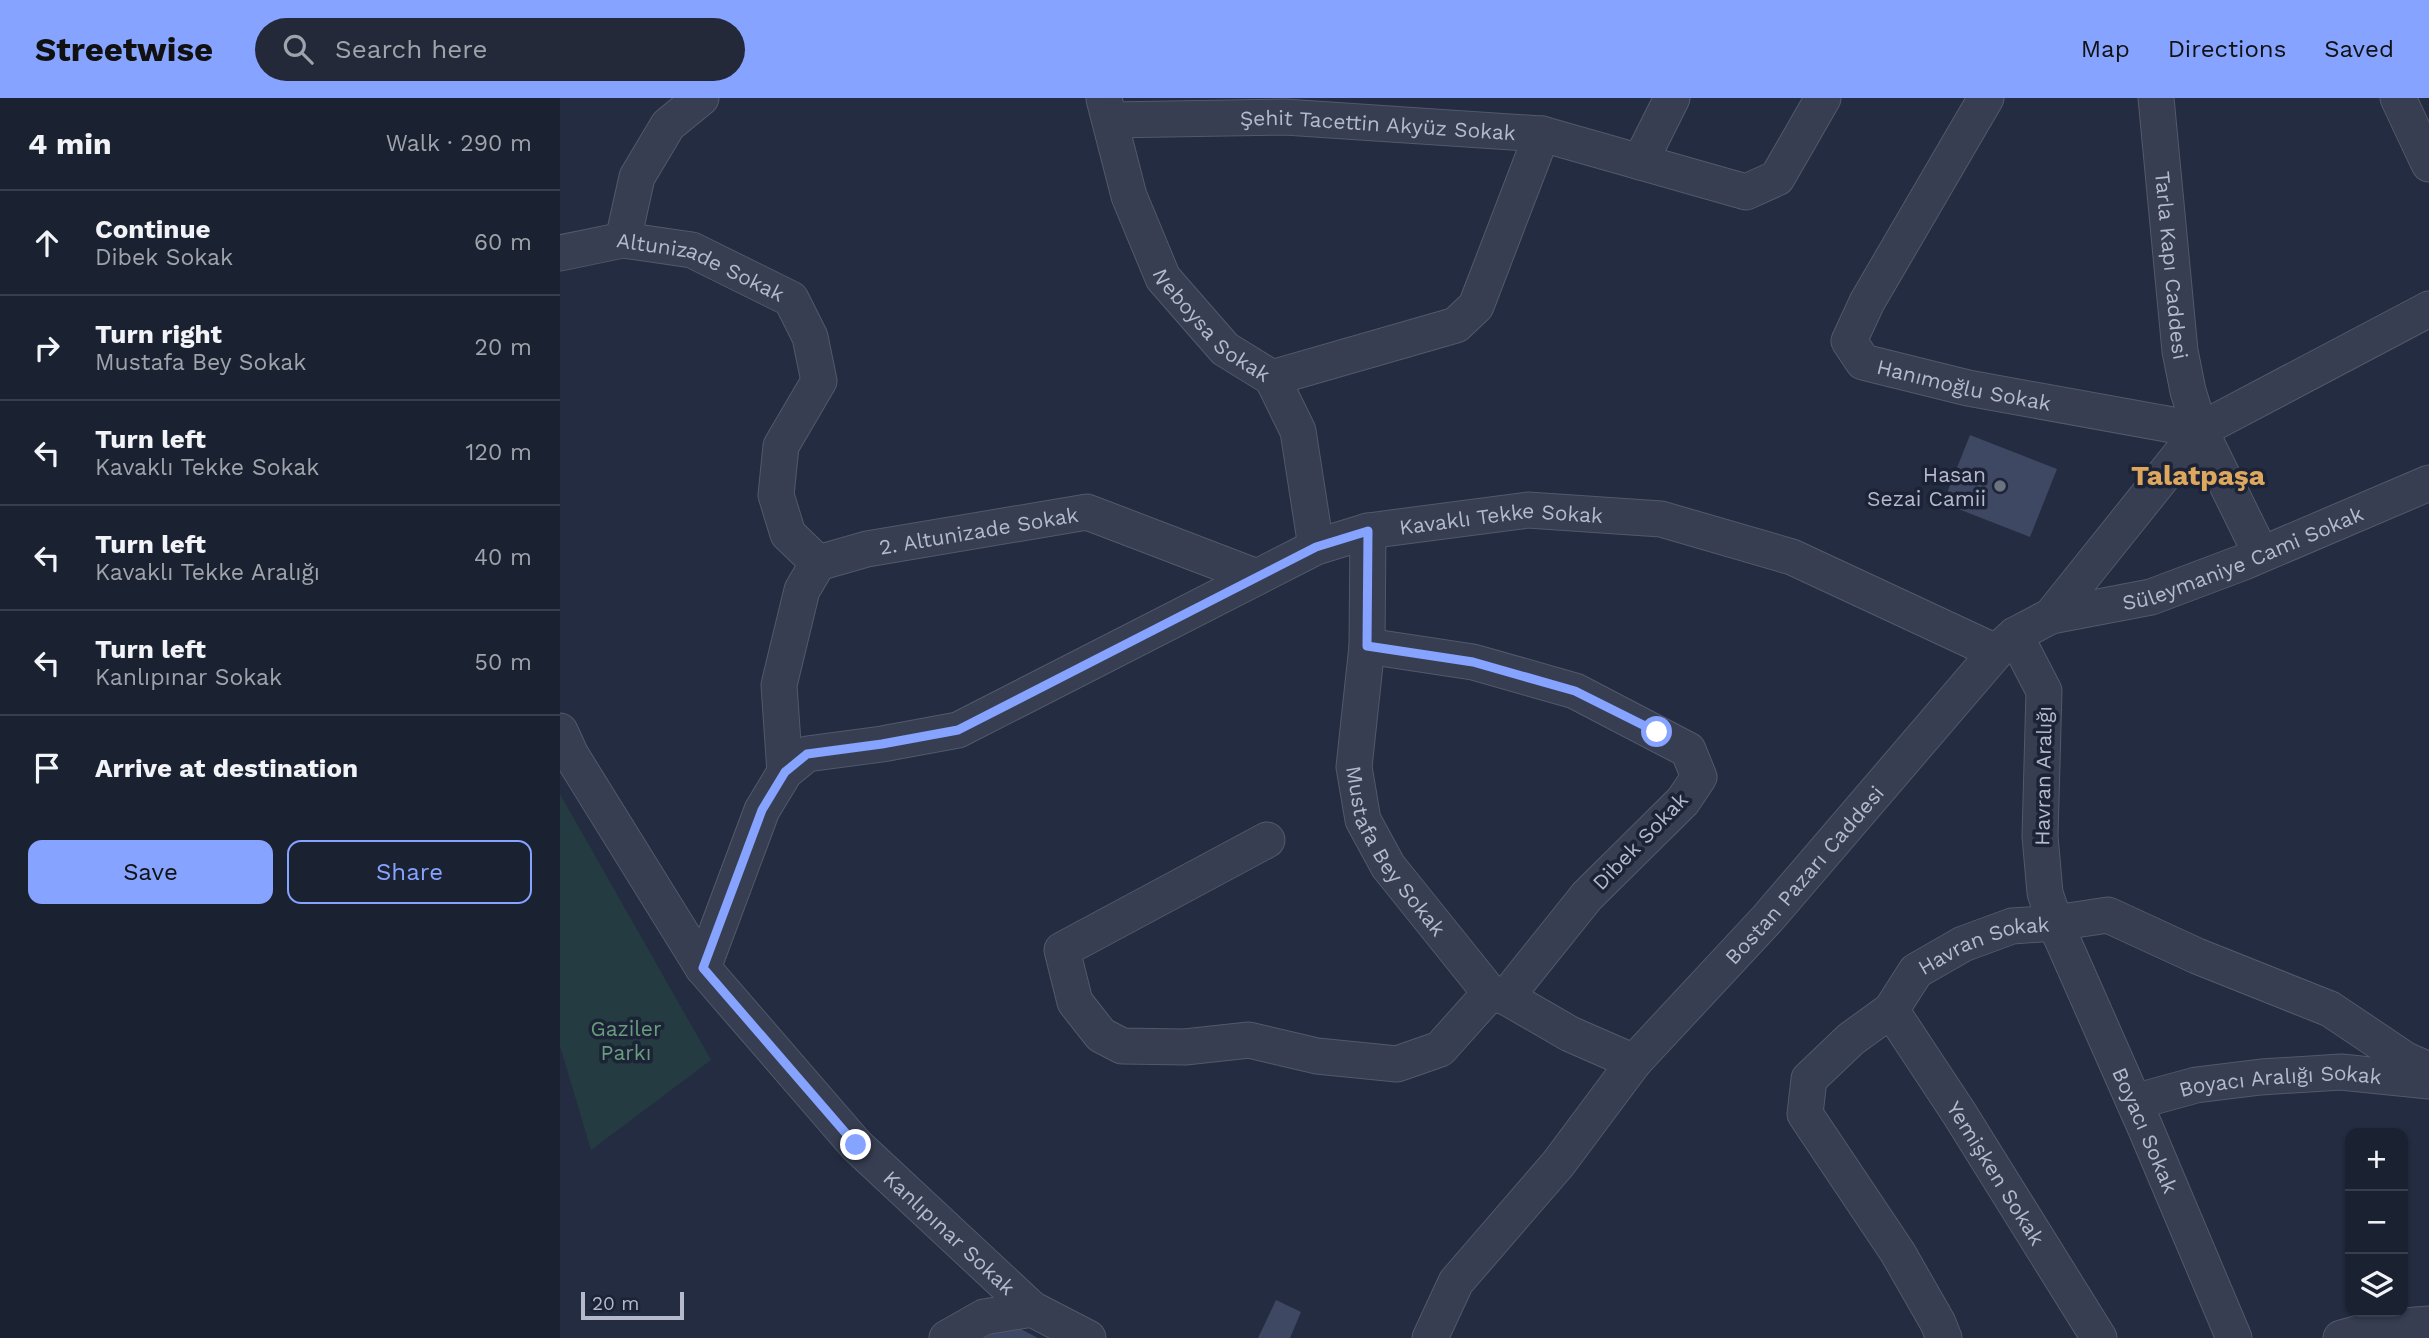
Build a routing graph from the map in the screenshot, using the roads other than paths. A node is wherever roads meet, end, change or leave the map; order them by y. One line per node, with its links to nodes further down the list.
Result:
1 (701, 98): 11 (street)
2 (1672, 98): 9 (street)
3 (1824, 98): 9 (street, Şehit Tacettin Akyüz Sokak)
4 (1986, 98): 15 (street, Hanımoğlu Sokak)
5 (2156, 98): 15 (street, Tarla Kapı Caddesi)
6 (2398, 98): 10 (street)
7 (1107, 109): 8 (street, Şehit Tacettin Akyüz Sokak); 14 (street, Neboysa Sokak)
8 (1542, 134): 9 (street, Şehit Tacettin Akyüz Sokak); 14 (street)
9 (1640, 162)
10 (2429, 164)
11 (623, 240): 12 (street, Altunizade Sokak); 20 (street, Altunizade Sokak)
12 (560, 253)
13 (2429, 309): 15 (street, Bostan Pazarı Caddesi)
14 (1272, 378): 18 (street, Neboysa Sokak)
15 (2200, 430): 19 (street); 22 (street, Bostan Pazarı Caddesi)
16 (2429, 483): 19 (street, Süleymaniye Cami Sokak)
17 (1368, 531): 18 (street, Kavaklı Tekke Sokak); 23 (street, Kavaklı Tekke Sokak); 24 (street, Mustafa Bey Sokak)
18 (1316, 547): 21 (street, Kavaklı Tekke Sokak)
19 (2261, 554): 22 (street, Süleymaniye Cami Sokak)
20 (818, 563): 21 (street, 2. Altunizade Sokak); 26 (street)
21 (1256, 578): 26 (street, Kavaklı Tekke Sokak)
22 (2051, 616): 23 (street, Bostan Pazarı Caddesi)
23 (2006, 644): 28 (street, Havran Aralığı); 32 (street, Bostan Pazarı Caddesi)
24 (1367, 646): 30 (street, Mustafa Bey Sokak); 30 (street, Dibek Sokak)
25 (560, 731): 29 (street, Kanlıpınar Sokak)
26 (785, 772): 29 (street)
27 (1267, 840): 30 (street)
28 (2055, 923): 31 (street, Havran Sokak); 33 (street, Havran Sokak); 35 (street, Boyacı Sokak)
29 (703, 968): 36 (street, Kanlıpınar Sokak)
30 (1498, 995): 32 (street, Mustafa Bey Sokak)
31 (1891, 1010): 38 (street, Havran Sokak); 42 (street, Yemişken Sokak)
32 (1634, 1062): 41 (street, Bostan Pazarı Caddesi)
33 (2429, 1070)
34 (2429, 1081): 35 (street, Boyacı Aralığı Sokak)
35 (2134, 1102): 43 (street, Boyacı Sokak)
36 (1032, 1310): 39 (street); 40 (street, Kanlıpınar Sokak)
37 (2429, 1324): 44 (street)
38 (1933, 1333)
39 (947, 1338)
40 (1088, 1338)
41 (1430, 1338)
42 (2099, 1338)
43 (2234, 1338)
44 (2341, 1338)

